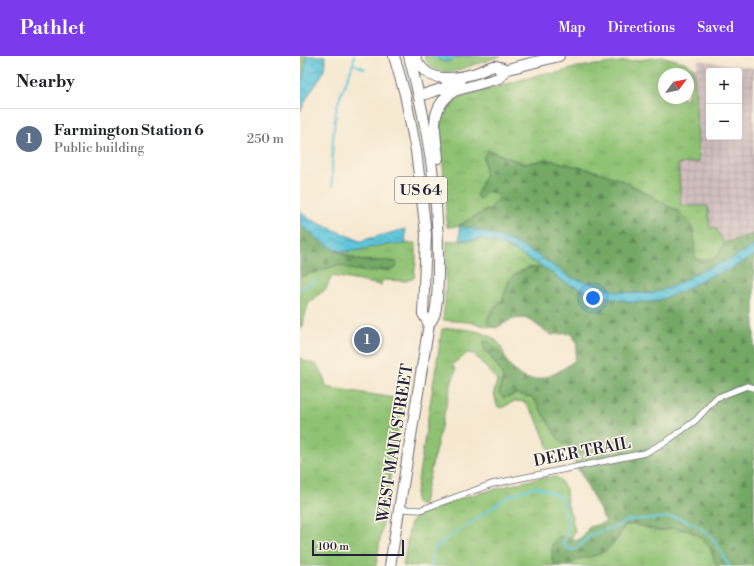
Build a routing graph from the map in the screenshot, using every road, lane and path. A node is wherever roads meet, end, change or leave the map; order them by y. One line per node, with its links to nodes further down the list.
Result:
1 (394, 56): 8 (highway, WEST MAIN STREET / US 64)
2 (399, 56): 7 (highway)
3 (409, 56): 7 (highway, WEST MAIN STREET / US 64)
4 (415, 56): 6 (highway)
5 (559, 56): 6 (highway)
6 (506, 70): 7 (highway); 9 (highway)
7 (420, 96): 8 (highway); 9 (highway, WEST MAIN STREET / US 64)
8 (416, 150): 10 (highway, WEST MAIN STREET / US 64)
9 (437, 215): 10 (highway, WEST MAIN STREET / US 64)
10 (429, 324): 12 (highway, WEST MAIN STREET / US 64)
11 (754, 388): 12 (street, DEER TRAIL)
12 (400, 509): 13 (highway, WEST MAIN STREET / US 64)
13 (390, 566)

